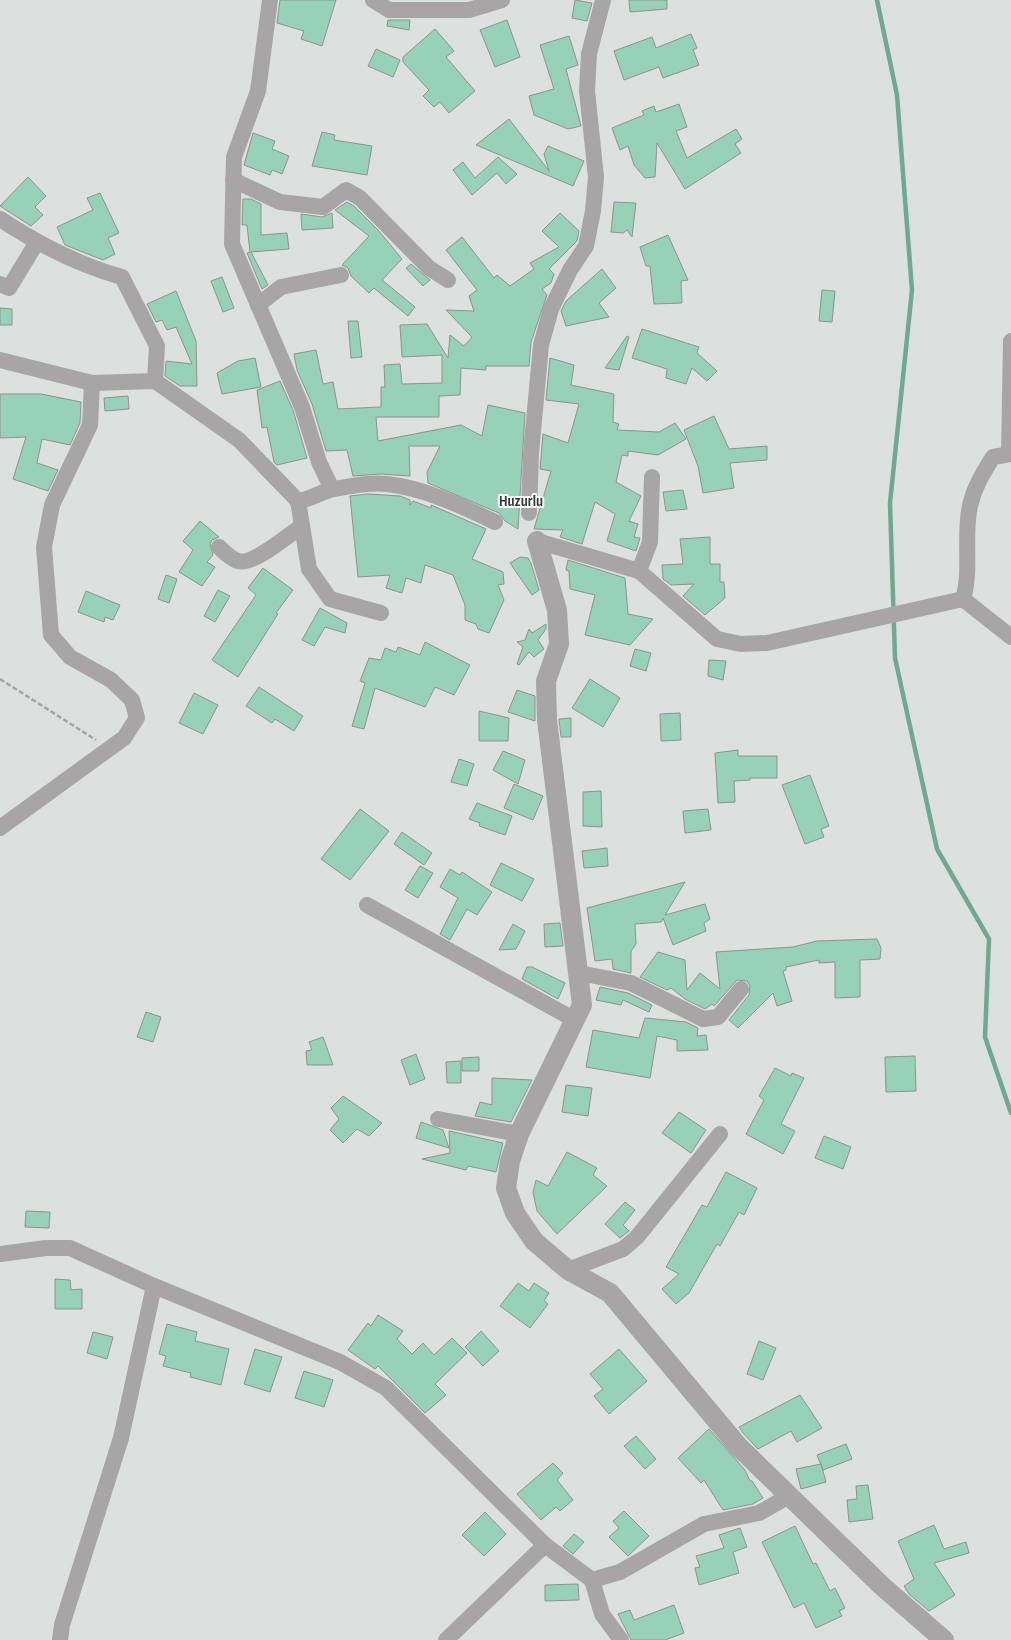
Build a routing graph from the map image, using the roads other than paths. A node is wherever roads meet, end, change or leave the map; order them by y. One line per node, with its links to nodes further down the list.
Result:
1 (270, 0): 5 (street)
2 (373, 0): 3 (street)
3 (502, 0)
4 (604, 0): 20 (street)
5 (233, 180): 9 (street); 11 (street)
6 (0, 219): 7 (street)
7 (37, 242): 10 (street); 14 (street)
8 (341, 275): 11 (street)
9 (448, 280)
10 (0, 284)
11 (258, 305): 18 (street)
12 (1011, 341): 16 (street)
13 (0, 360): 15 (street)
14 (155, 381): 15 (street); 19 (street)
15 (92, 383): 29 (street)
16 (1010, 454): 26 (street)
17 (652, 477): 25 (street)
18 (332, 489): 19 (street); 21 (street)
19 (298, 501): 22 (street)
20 (529, 513)
21 (495, 522)
22 (302, 526): 24 (street); 27 (street)
23 (537, 541): 25 (street); 31 (street)
24 (219, 547)
25 (639, 571): 26 (street)
26 (963, 599): 28 (street)
27 (381, 613)
28 (1011, 637)
29 (0, 828)
30 (367, 905): 33 (street)
31 (579, 973): 32 (street); 33 (street)
32 (741, 989)
33 (575, 1020): 35 (street)
34 (438, 1119): 35 (street)
35 (519, 1134): 38 (street)
36 (720, 1134): 38 (street)
37 (0, 1254): 39 (street)
38 (568, 1270): 40 (street)
39 (154, 1286): 41 (street); 43 (street)
40 (789, 1496): 42 (street); 46 (street)
41 (545, 1545): 42 (street); 44 (street)
42 (592, 1580): 45 (street)
43 (60, 1640)
44 (446, 1640)
45 (621, 1640)
46 (944, 1640)

